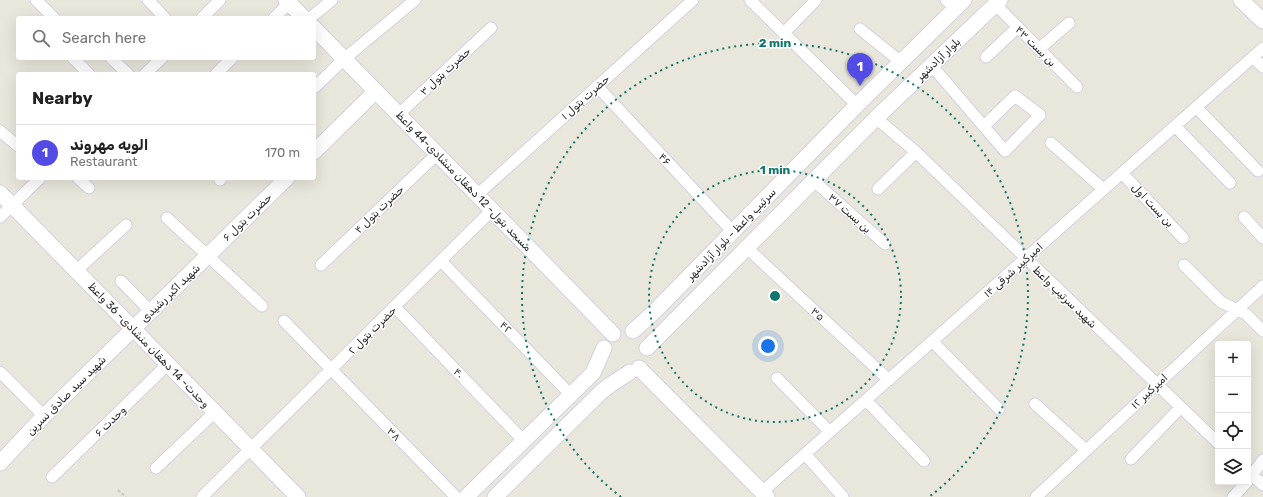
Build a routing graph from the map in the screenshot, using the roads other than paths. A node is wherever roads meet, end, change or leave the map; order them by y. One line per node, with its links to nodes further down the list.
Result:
1 (36, 0): 13 (street)
2 (148, 0): 14 (street)
3 (220, 0): 15 (street)
4 (332, 0): 18 (street)
5 (415, 0): 30 (street)
6 (694, 0): 43 (street, حضرت بتول ۱)
7 (750, 0): 25 (street)
8 (816, 0): 25 (street)
9 (1241, 0): 19 (street)
10 (288, 1): 16 (street); 17 (street)
11 (997, 2): 21 (street, بن بست ۴۳); 36 (street, بلوار آزادشهر)
12 (955, 3): 35 (street, سرتیپ واعظ - بلوار آزادشهر)
13 (52, 16)
14 (163, 16)
15 (204, 16)
16 (276, 16)
17 (302, 16)
18 (312, 16)
19 (1263, 21)
20 (1069, 23): 27 (street)
21 (1018, 27): 27 (street, بن بست ۴۳); 28 (street)
22 (491, 28): 48 (street, حضرت بتول ۳)
23 (860, 29): 35 (street)
24 (316, 30): 30 (street, مسجد بتول- 12 دهقان منشادی-44 واعظ)
25 (784, 33): 46 (street)
26 (1263, 48): 29 (street, ۱۴ امیرکبیر شرقی)
27 (1039, 49): 44 (street, بن بست ۴۳)
28 (986, 57)
29 (1253, 57): 37 (street); 47 (street, ۱۴ امیرکبیر شرقی)
30 (344, 59): 42 (street); 45 (street, مسجد بتول- 12 دهقان منشادی-44 واعظ)
31 (75, 60): 38 (street)
32 (113, 60): 39 (street)
33 (157, 60): 40 (street)
34 (230, 60): 41 (street)
35 (901, 62): 46 (street, سرتیپ واعظ - بلوار آزادشهر)
36 (932, 66): 49 (street, بلوار آزادشهر); 50 (street)
37 (1263, 67)
38 (87, 72)
39 (126, 72)
40 (147, 72)
41 (218, 72)
42 (316, 86)
43 (597, 86): 69 (street, حضرت بتول ۱); 76 (street, ۴۶)
44 (1077, 87)
45 (376, 91): 48 (street, مسجد بتول- 12 دهقان منشادی-44 واعظ); 55 (street)
46 (857, 105): 76 (street, سرتیپ واعظ - بلوار آزادشهر)
47 (1196, 107): 51 (street, ۱۴ امیرکبیر شرقی); 58 (street)
48 (399, 114): 57 (street, مسجد بتول- 12 دهقان منشادی-44 واعظ)
49 (876, 118): 56 (street, شهید سرتیپ واعظ); 63 (street, سرتیپ واعظ - بلوار آزادشهر)
50 (984, 126): 50 (street)
51 (1175, 126): 59 (street, ۱۴ امیرکبیر شرقی); 64 (street)
52 (0, 131): 54 (street)
53 (1051, 143): 67 (street)
54 (16, 144)
55 (316, 150)
56 (916, 152): 66 (street); 82 (street, شهید سرتیپ واعظ)
57 (437, 154): 69 (street, مسجد بتول- 12 دهقان منشادی-44 واعظ); 84 (street, حضرت بتول ۴)
58 (1258, 171)
59 (1122, 173): 67 (street, ۱۴ امیرکبیر شرقی); 77 (street, بن بست اول)
60 (38, 180): 70 (street)
61 (80, 180): 65 (street)
62 (285, 180): 81 (street, حضرت بتول ۶)
63 (814, 181): 79 (street, بن بست ۳۷); 80 (street, سرتیپ واعظ - بلوار آزادشهر)
64 (1230, 183)
65 (89, 188)
66 (878, 189)
67 (1103, 189): 82 (street, ۱۴ امیرکبیر شرقی)
68 (0, 193): 70 (street, وحدت- 14 دهقان منشادی- 36 واعظ)
69 (477, 195): 71 (street, مسجد بتول- 12 دهقان منشادی-44 واعظ)
70 (12, 205): 72 (street); 86 (street, وحدت- 14 دهقان منشادی- 36 واعظ)
71 (492, 210): 83 (street, حضرت بتول ۲); 97 (street, مسجد بتول- 12 دهقان منشادی-44 واعظ)
72 (0, 217)
73 (167, 218): 81 (street)
74 (1244, 218): 78 (street)
75 (126, 225): 86 (street)
76 (733, 232): 96 (street, سرتیپ واعظ - بلوار آزادشهر)
77 (1183, 238)
78 (1263, 238)
79 (886, 244)
80 (747, 248): 100 (street, سرتیپ واعظ - بلوار آزادشهر); 106 (street, ۳۵)
81 (207, 256): 89 (street); 92 (street, شهید اکبر رشیدی)
82 (1025, 259): 98 (street, ۱۴ امیرکبیر شرقی); 107 (street, شهید سرتیپ واعظ)
83 (442, 261): 90 (street, حضرت بتول ۲); 108 (street, ۴۲)
84 (321, 265)
85 (1184, 266): 91 (street)
86 (76, 271): 94 (street, وحدت- 14 دهقان منشادی- 36 واعظ)
87 (121, 281): 92 (street)
88 (1263, 286): 91 (street, امیرکبیر ۱۲)
89 (262, 306)
90 (395, 307): 102 (street, حضرت بتول ۲); 116 (street, ۴۰)
91 (1238, 309): 95 (street); 107 (street, امیرکبیر ۱۲)
92 (151, 312): 94 (street, شهید اکبر رشیدی)
93 (284, 321): 102 (street, ۳۸)
94 (133, 329): 101 (street, وحدت- 14 دهقان منشادی- 36 واعظ); 114 (street, شهید سید صادق نسرین)
95 (1263, 330)
96 (633, 331): 97 (street); 100 (street)
97 (613, 334): 99 (street)
98 (932, 341): 106 (street, ۱۴ امیرکبیر شرقی); 112 (street)
99 (604, 348): 103 (street); 108 (street)
100 (647, 348): 103 (street)
101 (168, 364): 113 (street, وحدت- 14 دهقان منشادی- 36 واعظ); 127 (street, وحدت ۶)
102 (331, 370): 118 (street, حضرت بتول ۲); 135 (street, ۳۸)
103 (634, 370): 131 (street); 132 (street)
104 (0, 372): 114 (street)
105 (777, 378): 115 (street)
106 (889, 380): 109 (street, ۱۴ امیرکبیر شرقی)
107 (1156, 385): 111 (street, شهید سرتیپ واعظ); 119 (street, امیرکبیر ۱۲)
108 (570, 394): 116 (street)
109 (866, 400): 115 (street, ۱۴ امیرکبیر شرقی); 124 (street)
110 (1035, 404): 119 (street)
111 (1180, 408): 117 (street, شهید سرتیپ واعظ); 122 (street)
112 (1000, 409)
113 (215, 412): 118 (street, وحدت- 14 دهقان منشادی- 36 واعظ); 125 (street)
114 (44, 416): 121 (street, شهید سید صادق نسرین)
115 (830, 432): 120 (street, ۱۴ امیرکبیر شرقی)
116 (523, 440): 136 (street)
117 (1215, 440)
118 (251, 449): 133 (street, حضرت بتول ۲); 134 (street, وحدت- 14 دهقان منشادی- 36 واعظ)
119 (1086, 450): 138 (street, امیرکبیر ۱۲)
120 (805, 454): 131 (street, ۱۴ امیرکبیر شرقی); 137 (street)
121 (1, 459)
122 (1131, 460)
123 (1263, 460): 126 (street)
124 (924, 461)
125 (156, 468)
126 (1251, 475)
127 (52, 478)
128 (1251, 478): 130 (street)
129 (1243, 485): 139 (street)
130 (1263, 485)
131 (765, 495)
132 (497, 496)
133 (202, 497)
134 (298, 497)
135 (456, 497)
136 (466, 497)
137 (843, 497)
138 (1036, 497)
139 (1233, 497)

